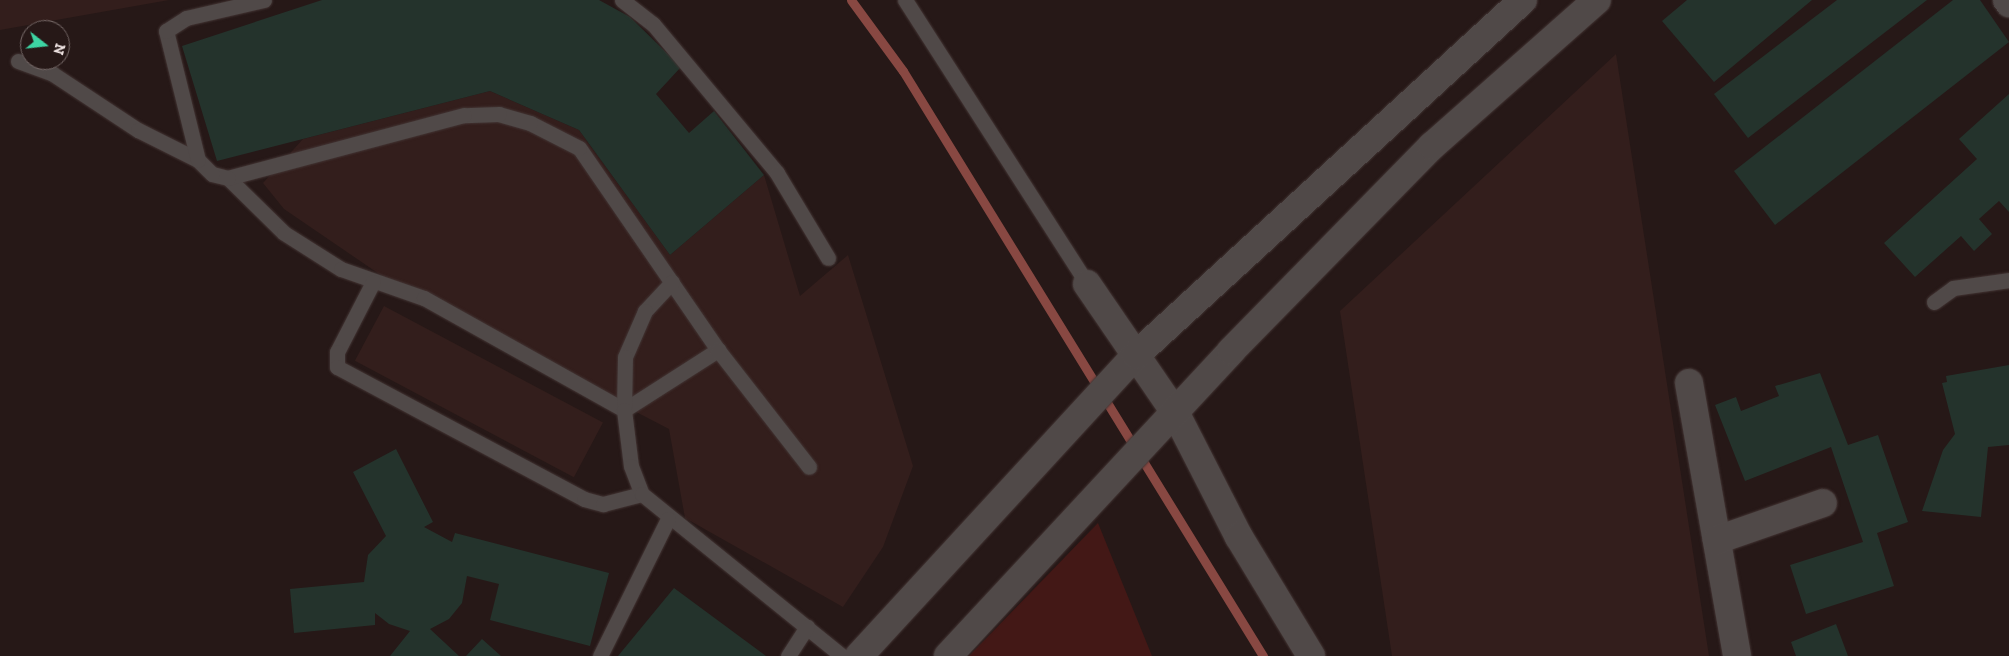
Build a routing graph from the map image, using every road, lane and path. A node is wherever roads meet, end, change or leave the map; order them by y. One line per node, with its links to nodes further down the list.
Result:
1 (264, 0): 7 (lane)
2 (622, 0): 9 (lane)
3 (905, 0): 13 (lane)
4 (1523, 0): 16 (street)
5 (1597, 0): 19 (street)
6 (18, 60): 7 (lane)
7 (198, 160): 8 (lane)
8 (228, 178): 11 (lane); 12 (lane)
9 (828, 258)
10 (2009, 280): 14 (lane)
11 (372, 282): 18 (lane); 21 (lane)
12 (672, 282): 15 (lane); 18 (lane)
13 (1087, 284): 16 (street)
14 (1934, 302)
15 (718, 350): 18 (lane); 20 (lane)
16 (1128, 364): 19 (street); 29 (street)
17 (1689, 383): 24 (street)
18 (624, 410): 21 (lane)
19 (1176, 414): 30 (street); 31 (street)
20 (809, 467)
21 (642, 494): 23 (lane)
22 (1823, 502): 24 (street)
23 (668, 519): 25 (lane); 26 (lane)
24 (1717, 540): 32 (street)
25 (807, 627): 27 (lane); 28 (lane)
26 (600, 656)
27 (788, 656)
28 (842, 656)
29 (859, 656)
30 (948, 656)
31 (1311, 656)
32 (1737, 656)

